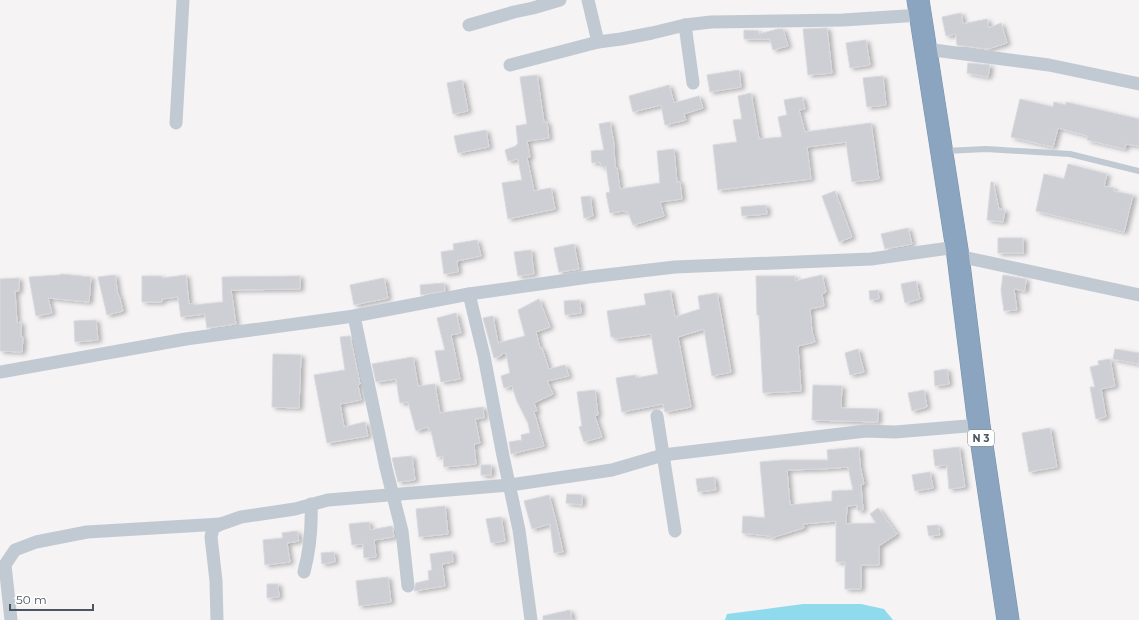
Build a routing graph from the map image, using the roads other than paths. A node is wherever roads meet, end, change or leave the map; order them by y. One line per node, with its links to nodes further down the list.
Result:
1 (183, 0): 12 (street)
2 (560, 0): 5 (street)
3 (588, 0): 7 (street)
4 (919, 7): 6 (street); 8 (highway, N 3)
5 (469, 25)
6 (685, 25): 7 (street); 10 (street)
7 (598, 42): 9 (street)
8 (926, 50): 11 (street); 13 (highway, N 3)
9 (510, 65)
10 (693, 83)
11 (1139, 84)
12 (176, 123)
13 (942, 151): 14 (lane); 15 (highway, N 3)
14 (1139, 171)
15 (958, 251): 16 (street); 17 (street); 21 (highway, N 3)
16 (469, 294): 18 (street); 23 (street)
17 (1139, 295)
18 (354, 316): 19 (street); 24 (street)
19 (0, 372)
20 (657, 416): 22 (street)
21 (979, 425): 22 (street); 33 (highway, N 3)
22 (663, 455): 23 (street); 27 (street)
23 (510, 485): 24 (street); 32 (street)
24 (392, 494): 25 (street); 29 (street)
25 (311, 504): 26 (street); 28 (street)
26 (221, 524): 30 (street); 31 (street)
27 (675, 531)
28 (304, 572)
29 (408, 586)
30 (11, 620)
31 (217, 620)
32 (531, 620)
33 (1008, 620)

